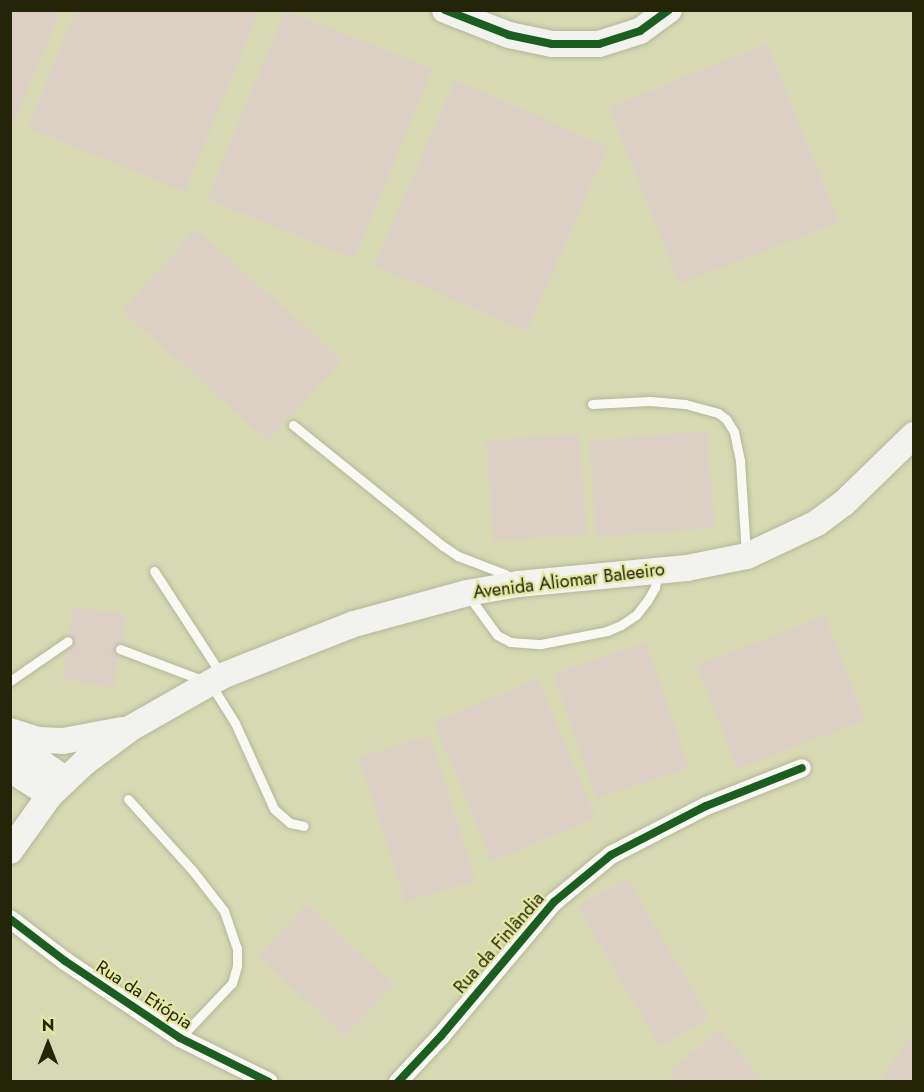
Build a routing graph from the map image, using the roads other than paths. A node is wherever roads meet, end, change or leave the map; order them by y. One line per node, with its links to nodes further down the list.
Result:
1 (446, 10): 2 (main road)
2 (669, 10)
3 (592, 404): 6 (lane)
4 (293, 426): 9 (lane)
5 (914, 435): 6 (main road, Avenida Aliomar Baleeiro)
6 (747, 556): 8 (main road, Avenida Aliomar Baleeiro)
7 (154, 571): 13 (lane)
8 (658, 571): 9 (main road, Avenida Aliomar Baleeiro); 10 (lane)
9 (519, 584): 10 (main road, Avenida Aliomar Baleeiro)
10 (467, 593): 13 (main road, Avenida Aliomar Baleeiro)
11 (68, 641): 14 (lane)
12 (120, 649): 13 (lane)
13 (216, 680): 15 (main road, Avenida Aliomar Baleeiro); 22 (lane)
14 (10, 681)
15 (131, 728): 16 (main road); 20 (main road, Avenida Aliomar Baleeiro)
16 (10, 731)
17 (10, 741): 20 (main road)
18 (802, 768): 27 (street, Rua da Finlândia)
19 (10, 769): 20 (main road)
20 (58, 787): 23 (main road, Avenida Aliomar Baleeiro)
21 (128, 799): 25 (lane)
22 (304, 826)
23 (10, 851)
24 (10, 919): 25 (street, Rua da Etiópia)
25 (180, 1038): 26 (street, Rua da Etiópia)
26 (269, 1082)
27 (398, 1082)

